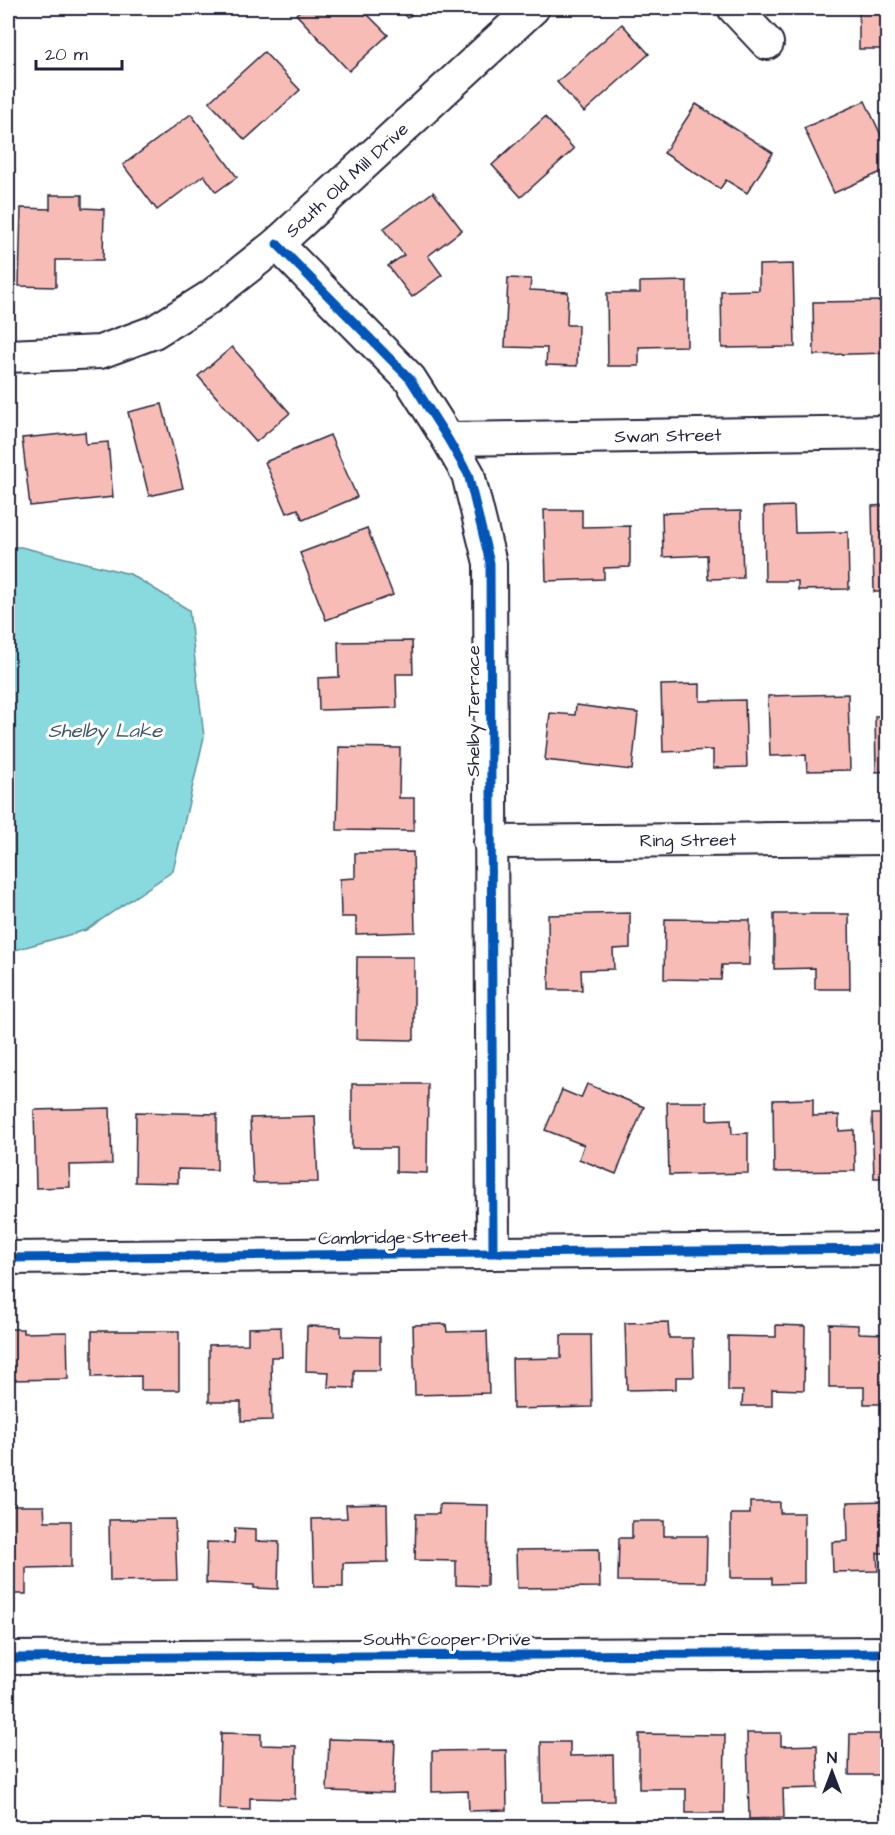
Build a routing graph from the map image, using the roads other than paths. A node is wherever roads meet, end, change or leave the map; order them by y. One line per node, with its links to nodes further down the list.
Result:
1 (533, 8): 4 (street, South Old Mill Drive)
2 (734, 8): 3 (street)
3 (767, 43)
4 (277, 244): 5 (street, South Old Mill Drive); 7 (street, Shelby Terrace)
5 (8, 356)
6 (888, 432): 7 (street, Swan Street)
7 (448, 438): 9 (street, Shelby Terrace)
8 (888, 838): 9 (street, Ring Street)
9 (490, 842): 11 (street, Shelby Terrace)
10 (888, 1249): 11 (street, Cambridge Street)
11 (493, 1252): 12 (street, Cambridge Street)
12 (8, 1258)
13 (888, 1653): 14 (street, South Cooper Drive)
14 (8, 1658)

